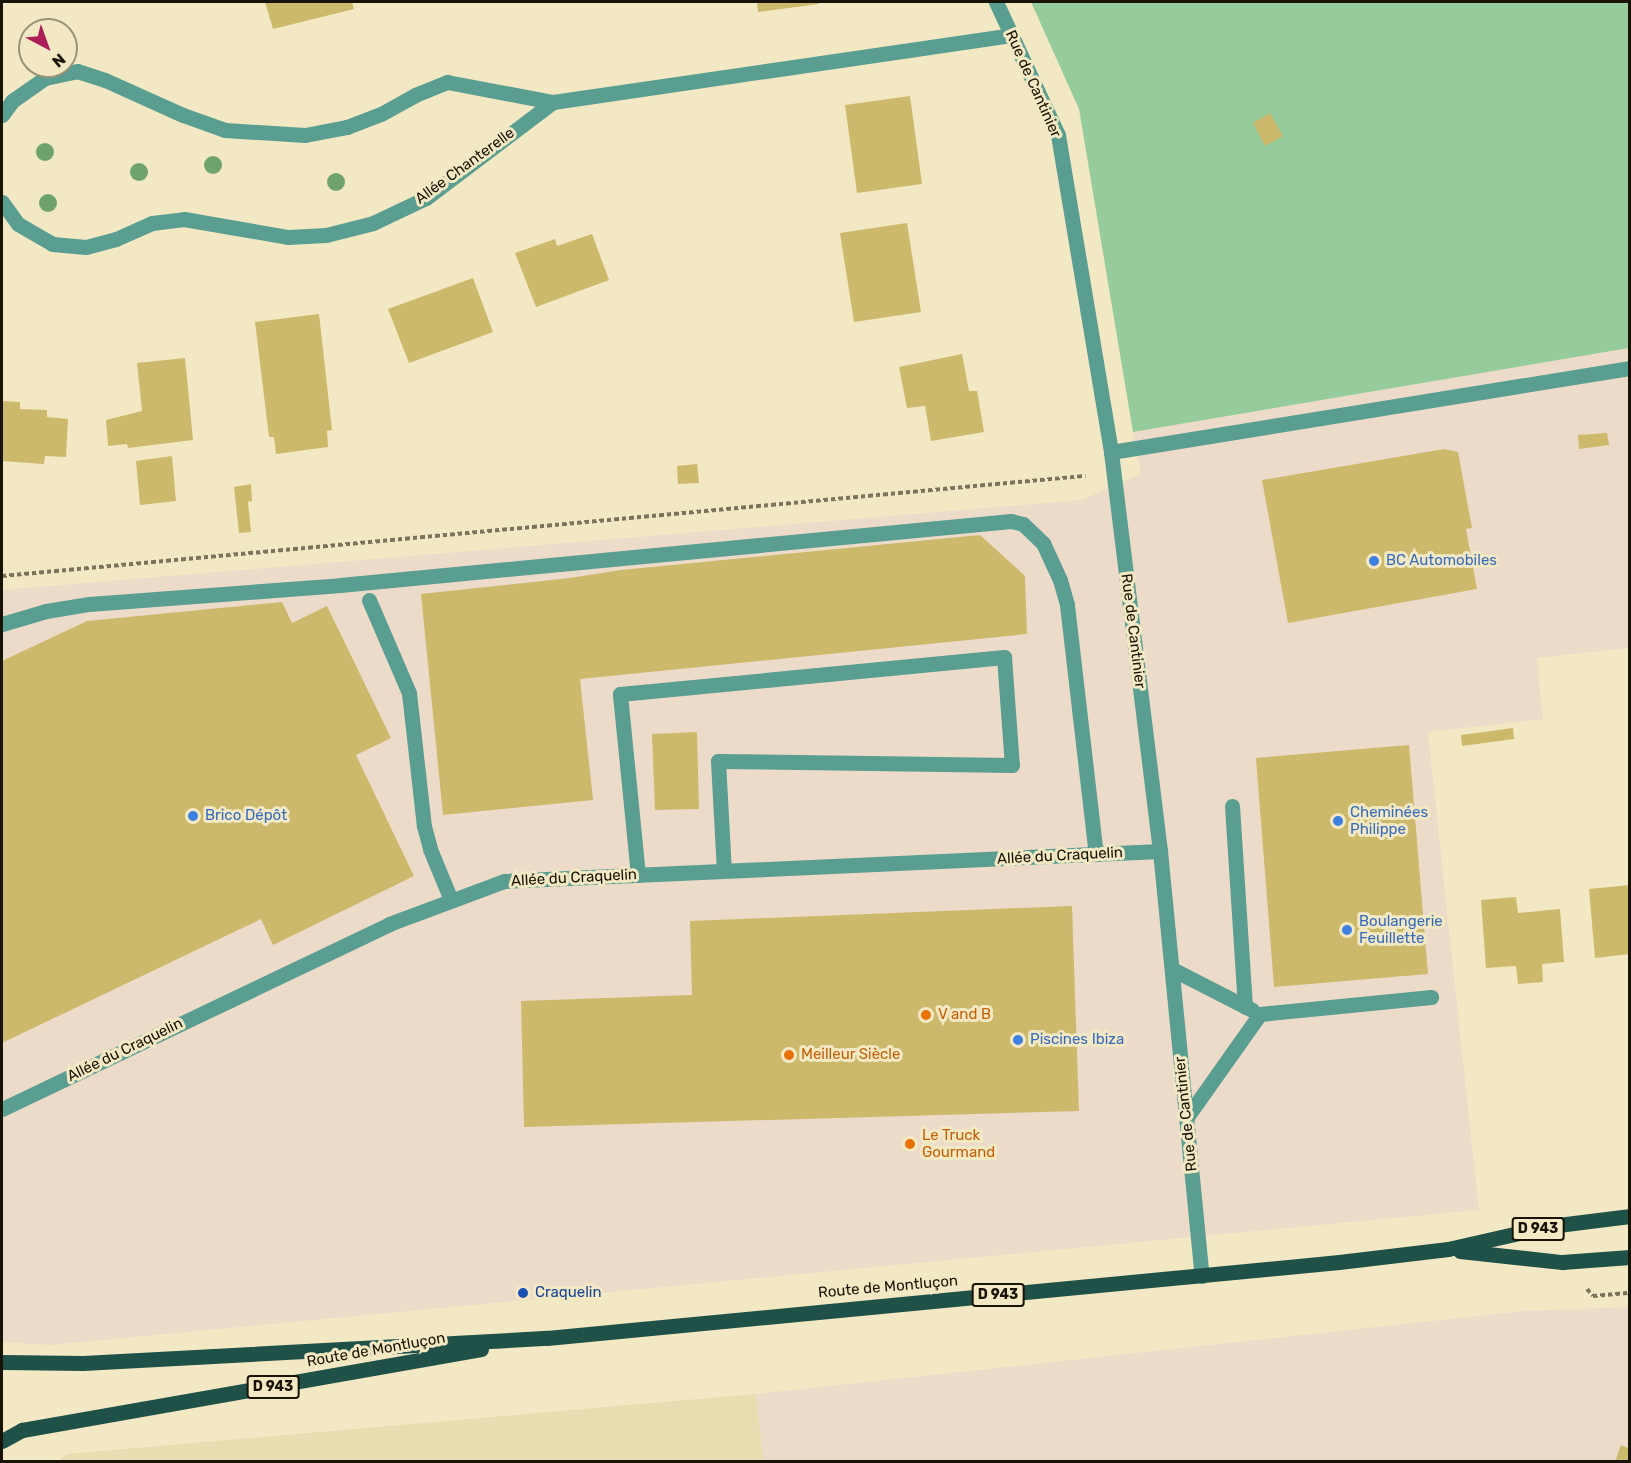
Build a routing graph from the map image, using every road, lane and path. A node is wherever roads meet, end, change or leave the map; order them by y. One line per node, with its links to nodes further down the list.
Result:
1 (996, 2): 2 (street, Rue de Cantinier)
2 (1011, 35): 3 (street, Allée Chanterelle); 7 (street, Rue de Cantinier)
3 (553, 102): 4 (street, Allée Chanterelle); 5 (street, Allée Chanterelle)
4 (2, 115)
5 (2, 202)
6 (1629, 368): 7 (street)
7 (1111, 452): 8 (street, Rue de Cantinier)
8 (1114, 473): 9 (path); 15 (street, Rue de Cantinier)
9 (2, 576)
10 (382, 580): 11 (street); 12 (street); 16 (street)
11 (340, 585): 12 (street); 13 (street)
12 (369, 600): 19 (street)
13 (2, 624)
14 (1232, 806): 22 (street)
15 (1160, 851): 16 (street, Allée du Craquelin); 20 (street, Rue de Cantinier)
16 (1096, 854): 17 (street, Allée du Craquelin)
17 (724, 871): 18 (street, Allée du Craquelin); 18 (street)
18 (638, 874): 19 (street, Allée du Craquelin)
19 (451, 900): 24 (street, Allée du Craquelin)
20 (1172, 969): 22 (street); 25 (street, Rue de Cantinier)
21 (1431, 997): 23 (street)
22 (1245, 1007): 23 (street)
23 (1260, 1014): 25 (street)
24 (2, 1109)
25 (1187, 1117): 29 (street, Rue de Cantinier)
26 (1629, 1216): 27 (main road, Route de Montluçon / D 943)
27 (1448, 1249): 28 (main road, Route de Montluçon / D 943); 29 (main road, Route de Montluçon / D 943)
28 (1629, 1257)
29 (1202, 1276): 30 (main road, Route de Montluçon / D 943)
30 (547, 1338): 31 (main road, Route de Montluçon / D 943); 32 (main road, Route de Montluçon / D 943)
31 (2, 1362)
32 (2, 1441)

